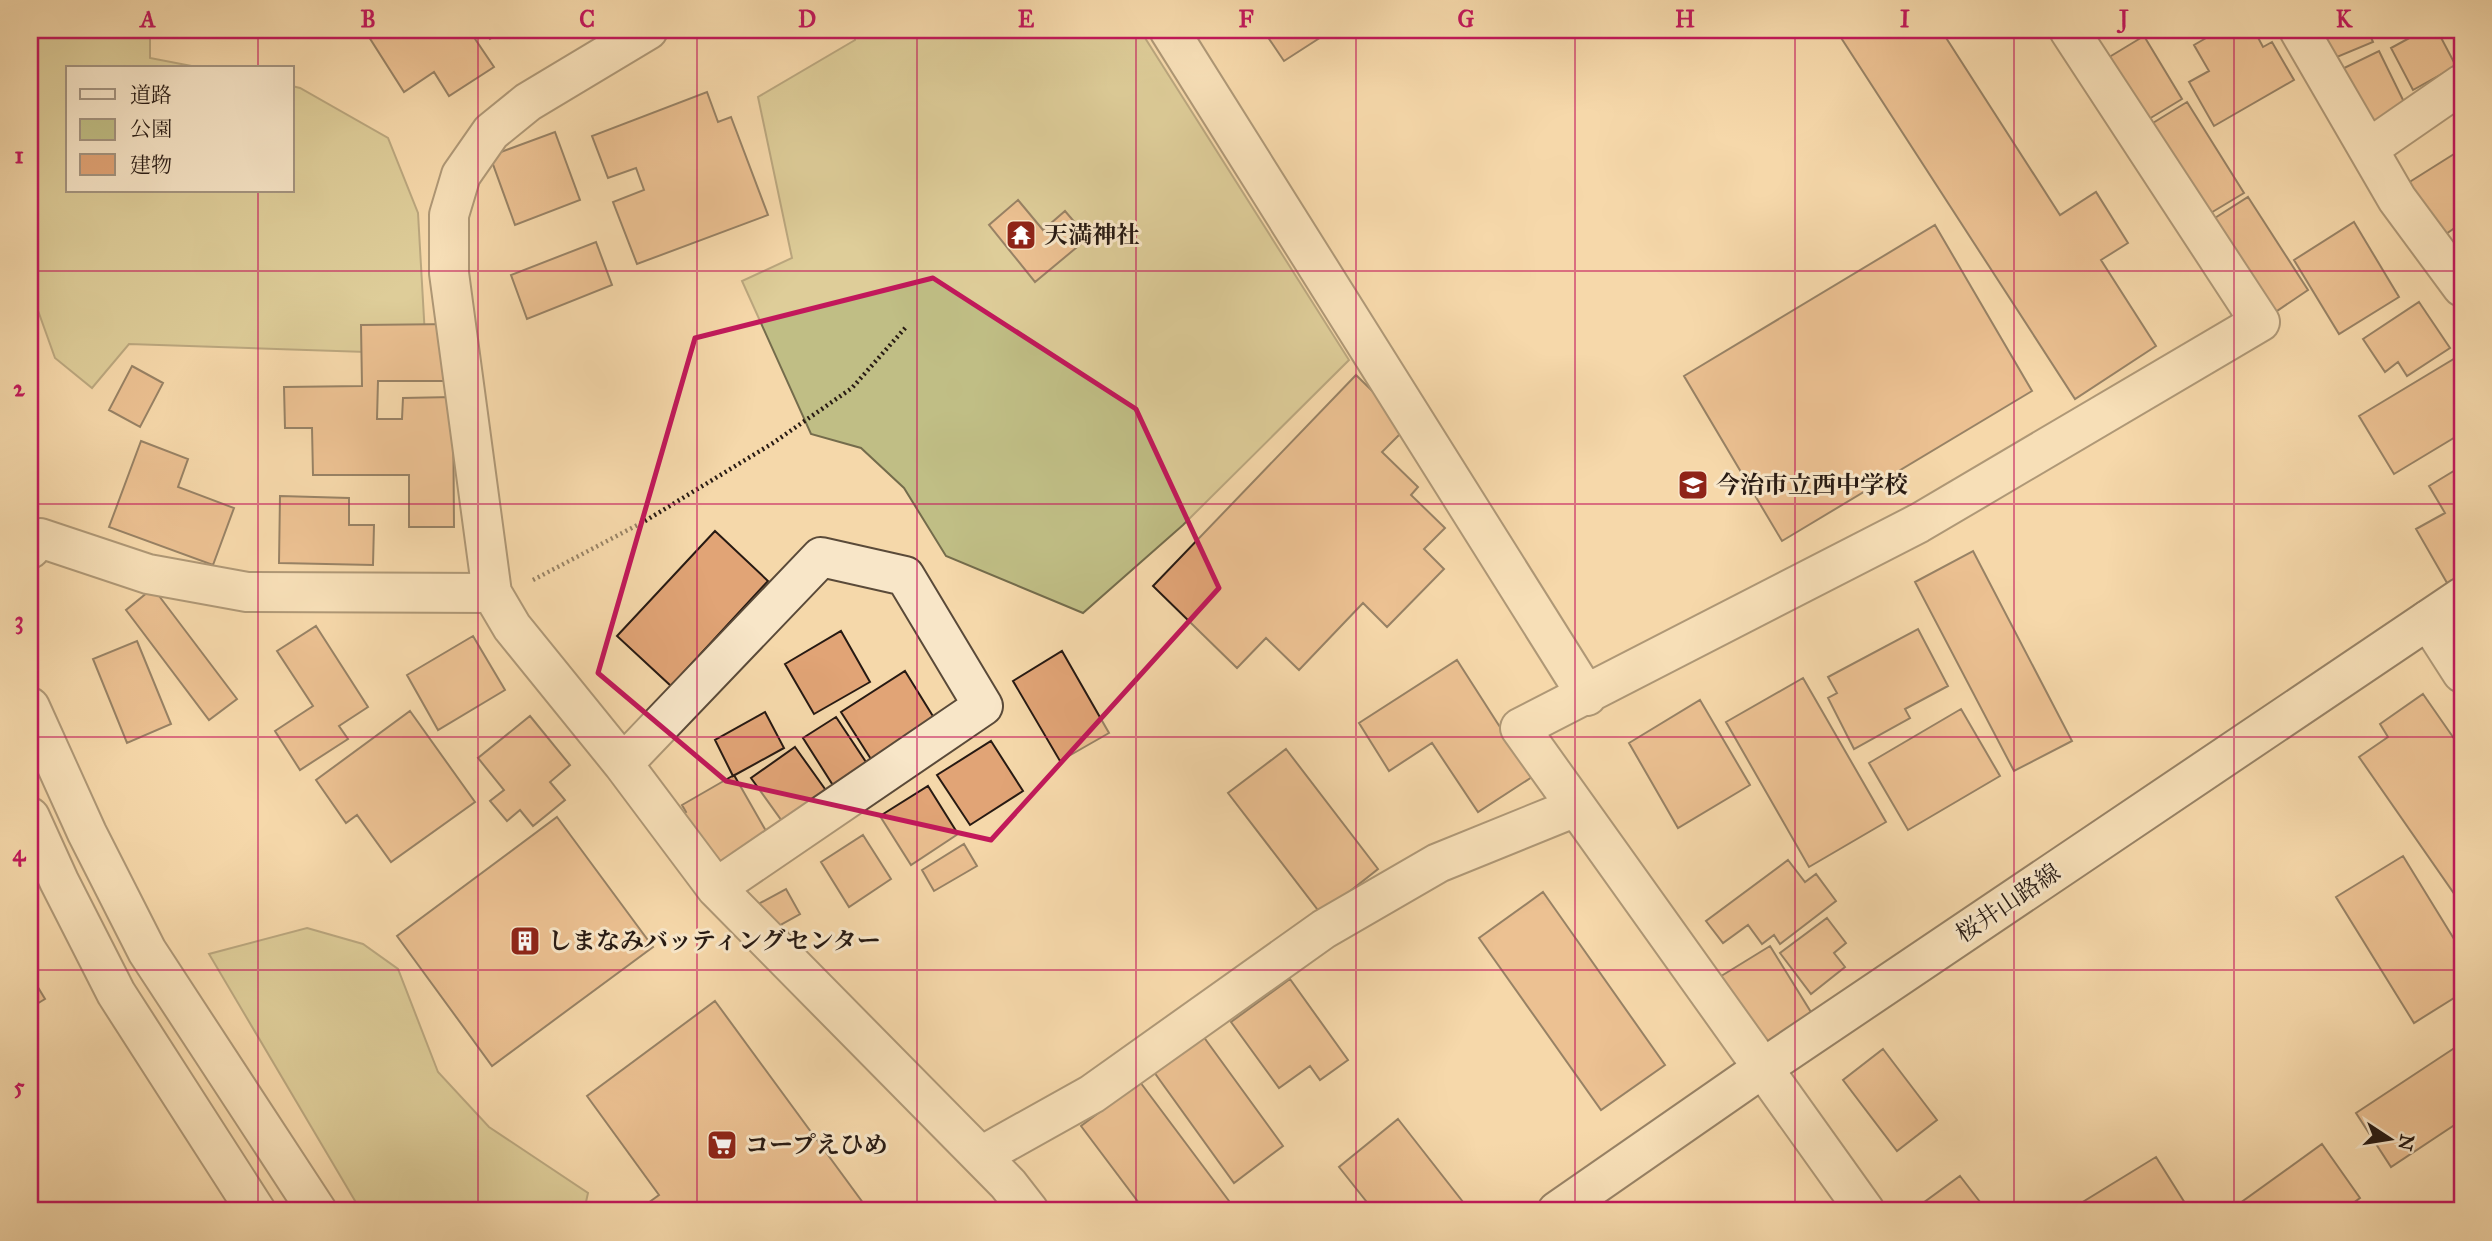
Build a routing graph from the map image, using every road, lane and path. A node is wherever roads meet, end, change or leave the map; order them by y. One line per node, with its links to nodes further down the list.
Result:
1 (648, 30): 10 (street)
2 (1168, 30): 14 (street)
3 (2069, 30): 14 (street)
4 (2299, 30): 6 (street)
5 (2462, 84): 6 (street)
6 (2368, 149): 7 (street)
7 (2462, 287)
8 (906, 327): 10 (path)
9 (30, 548): 10 (street)
10 (492, 593): 16 (street)
11 (2462, 597): 12 (street, 桜井山路線)
12 (2428, 620): 13 (street); 20 (street, 桜井山路線)
13 (2462, 673)
14 (1587, 696): 17 (street)
15 (30, 707): 23 (street)
16 (623, 764): 19 (street); 19 (street)
17 (1576, 807): 20 (street); 21 (street)
18 (30, 817): 22 (street)
19 (716, 888): 21 (street)
20 (1763, 1068): 25 (street, 桜井山路線); 26 (street)
21 (981, 1156): 24 (street)
22 (256, 1211)
23 (317, 1211)
24 (1029, 1211)
25 (1557, 1211)
26 (1865, 1211)

